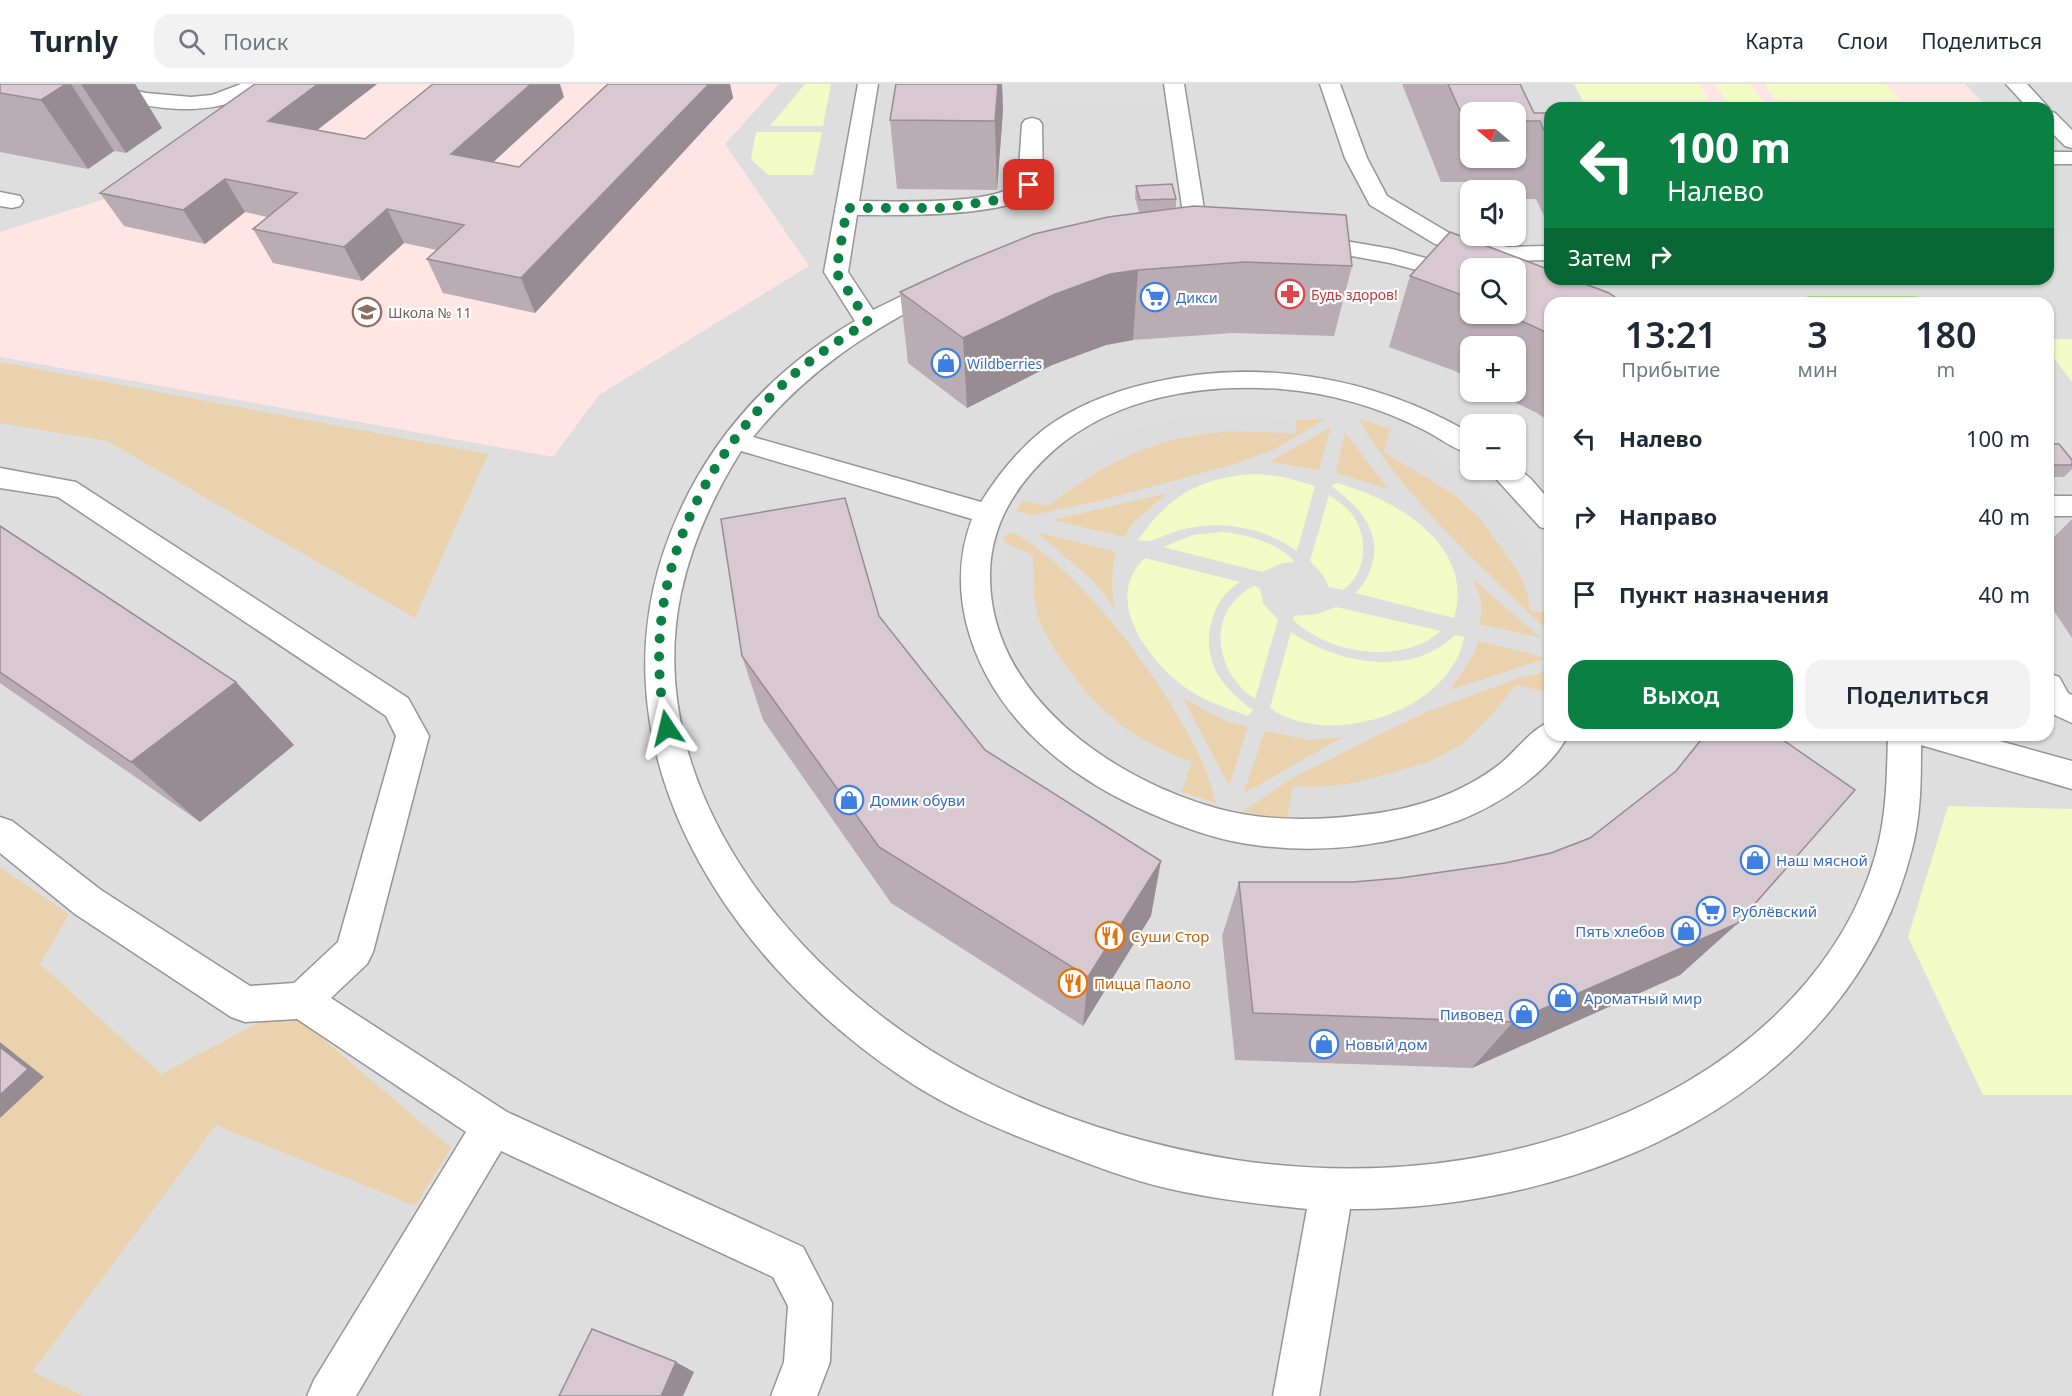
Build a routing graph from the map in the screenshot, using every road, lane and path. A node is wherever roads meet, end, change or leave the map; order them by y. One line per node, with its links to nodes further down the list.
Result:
1 (77, 84): 2 (street)
2 (257, 84)
3 (868, 84): 11 (street)
4 (1174, 84): 12 (street)
5 (1330, 84): 14 (street)
6 (2016, 84): 7 (street)
7 (2032, 102)
8 (1032, 124): 11 (street)
9 (2054, 158): 10 (street)
10 (2072, 158)
11 (847, 208): 17 (street)
12 (1166, 236)
13 (1276, 238): 16 (street)
14 (1544, 254)
15 (973, 274): 17 (street)
16 (1460, 274)
17 (868, 322): 19 (street)
18 (1460, 439): 25 (street)
19 (733, 440): 25 (street); 35 (street)
20 (0, 478): 33 (street)
21 (1514, 480): 24 (street)
22 (2054, 506): 23 (street)
23 (2072, 506)
24 (1544, 513)
25 (988, 514): 28 (street)
26 (2054, 696): 27 (street)
27 (2072, 710)
28 (1546, 741)
29 (1904, 741): 35 (street)
30 (1951, 741): 31 (street)
31 (2072, 775)
32 (0, 832): 33 (street)
33 (302, 1001): 34 (street)
34 (493, 1126): 36 (street); 37 (street)
35 (1332, 1188): 38 (street)
36 (330, 1396)
37 (794, 1396)
38 (1296, 1396)

